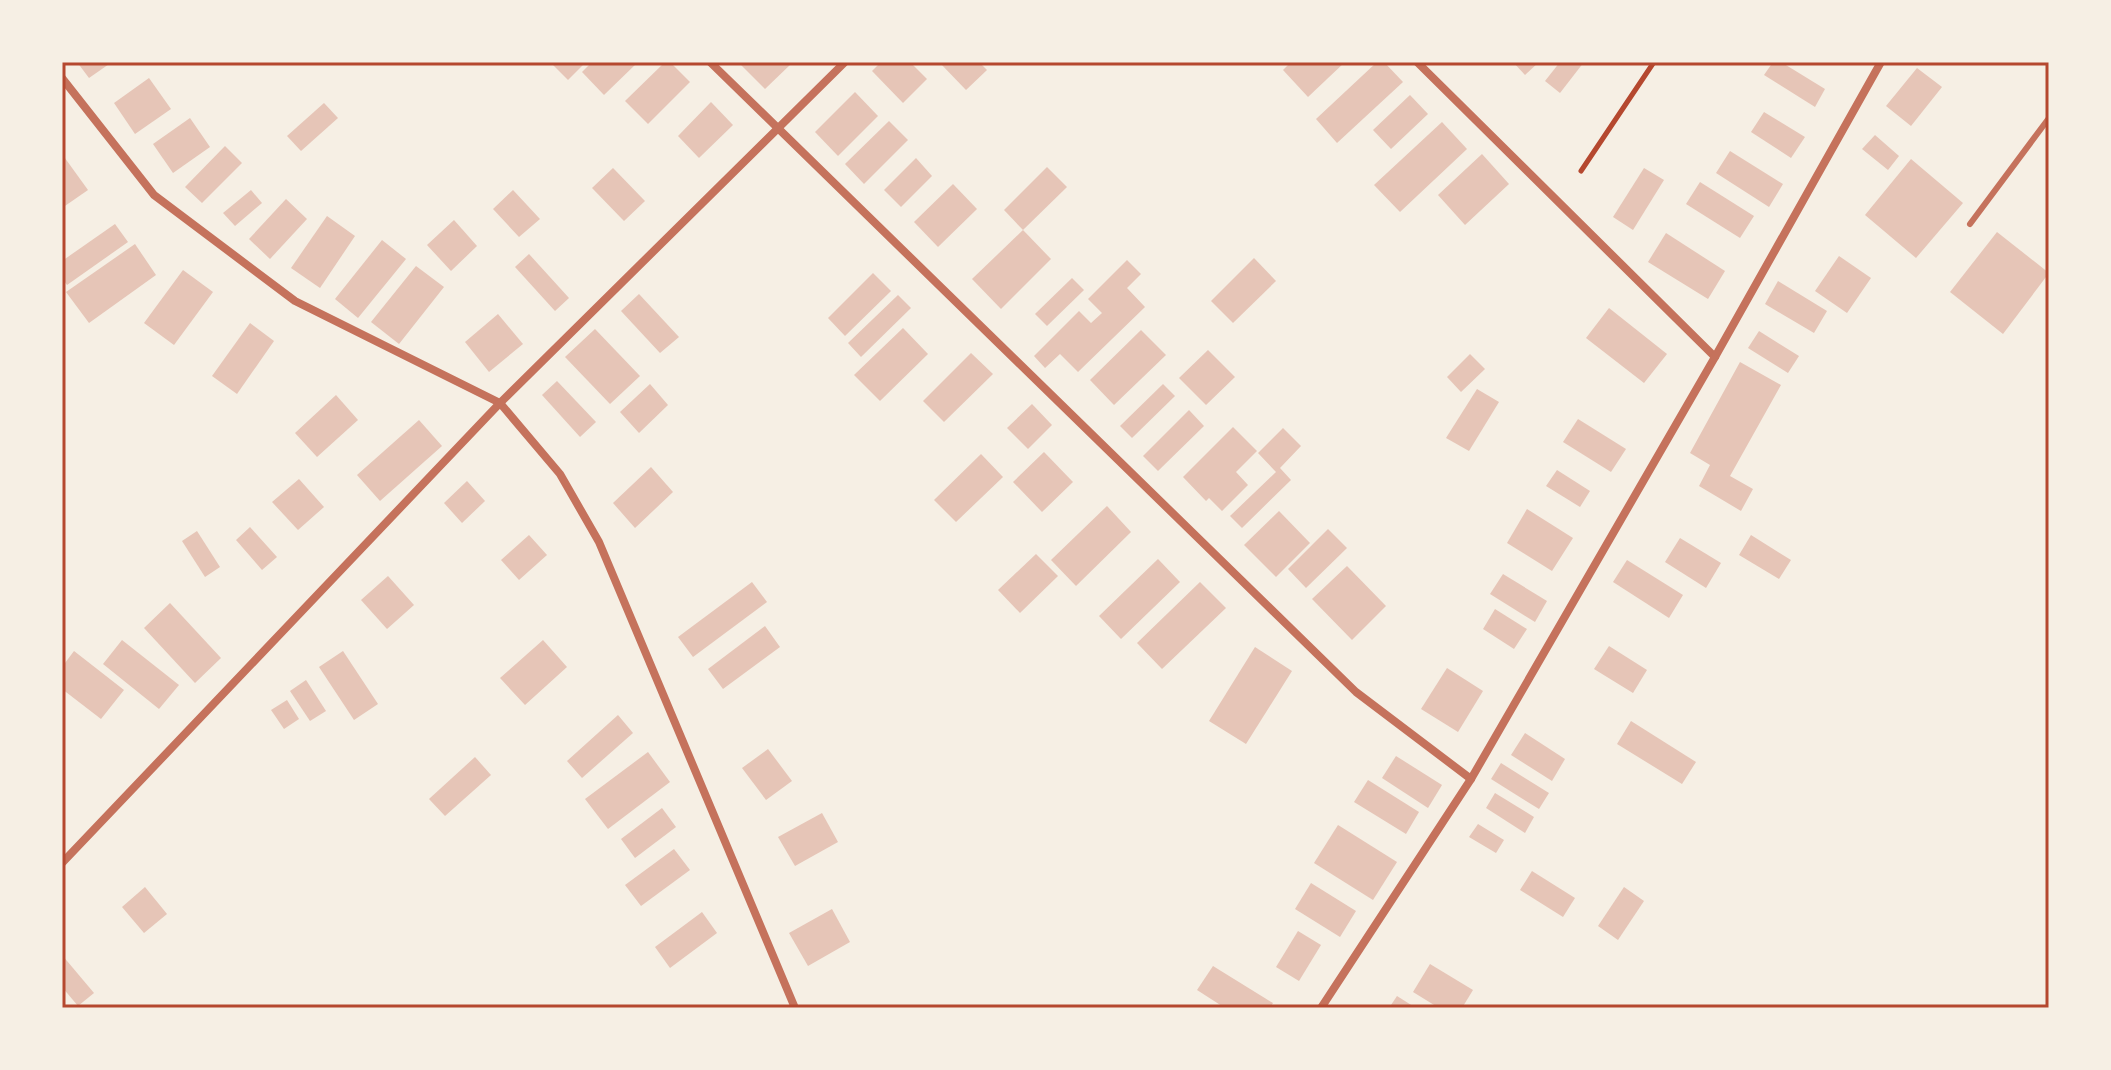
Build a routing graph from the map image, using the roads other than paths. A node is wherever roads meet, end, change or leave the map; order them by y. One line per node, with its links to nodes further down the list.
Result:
1 (710, 62): 7 (street)
2 (845, 62): 7 (street)
3 (1417, 62): 9 (street)
4 (1881, 62): 9 (street)
5 (62, 78): 10 (street)
6 (2049, 118): 8 (lane)
7 (778, 129): 10 (street); 11 (street)
8 (1970, 224)
9 (1715, 357): 11 (street)
10 (500, 403): 12 (street); 13 (street)
11 (1471, 779): 14 (street)
12 (62, 863)
13 (795, 1008)
14 (1321, 1008)

